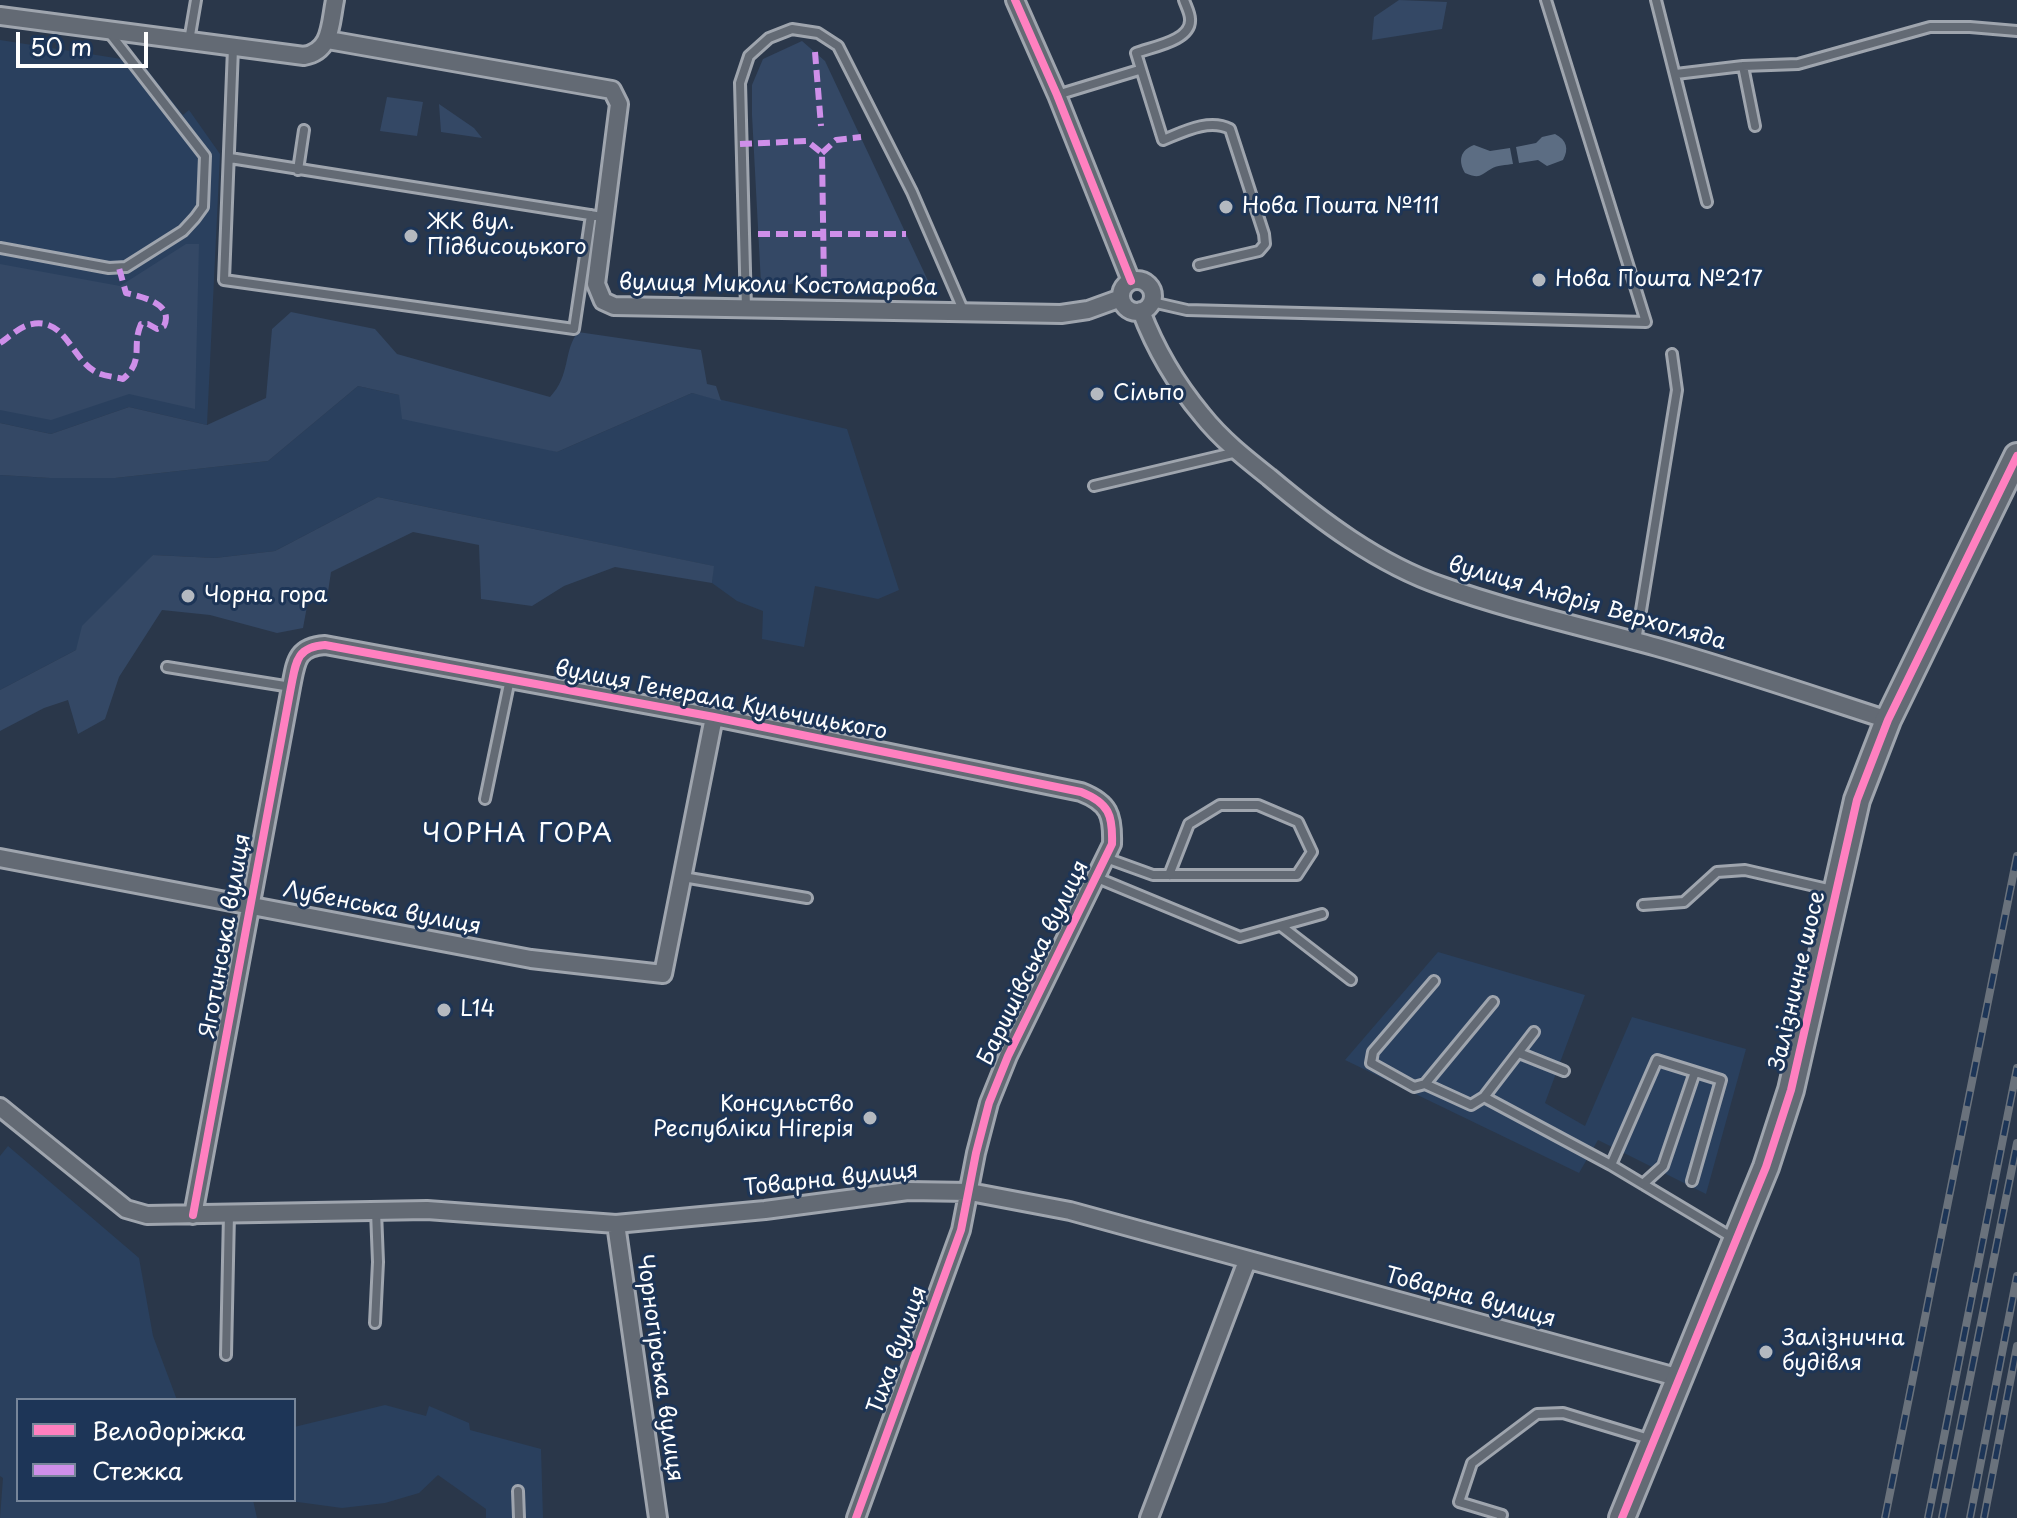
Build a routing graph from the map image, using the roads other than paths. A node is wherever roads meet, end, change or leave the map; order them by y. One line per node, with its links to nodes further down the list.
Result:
1 (196, 0): 11 (lane)
2 (335, 0): 10 (street)
3 (1015, 0): 16 (street)
4 (1184, 0): 14 (lane)
5 (1546, 0): 27 (lane)
6 (1656, 0): 15 (lane)
7 (0, 16): 8 (street)
8 (107, 31): 11 (street); 23 (lane)
9 (2017, 31): 13 (lane)
10 (328, 40): 12 (street); 22 (street, вулиця Миколи Костомарова)
11 (189, 42): 12 (street)
12 (233, 48): 19 (lane)
13 (1743, 66): 15 (lane); 17 (lane)
14 (1139, 70): 16 (lane); 24 (lane)
15 (1676, 74): 21 (lane)
16 (1057, 95): 25 (street)
17 (1755, 126)
18 (304, 130): 20 (lane)
19 (230, 158): 20 (lane); 22 (lane)
20 (298, 170): 22 (lane)
21 (1707, 202)
22 (598, 216): 28 (street, вулиця Миколи Костомарова)
23 (0, 248)
24 (1199, 265)
25 (1131, 281): 26 (street); 27 (street)
26 (1121, 298): 27 (street); 29 (street, вулиця Миколи Костомарова)
27 (1147, 306): 31 (street, вулиця Андрія Верхогляда)
28 (746, 309): 29 (street, вулиця Миколи Костомарова); 29 (lane)
29 (964, 313)
30 (1672, 354): 34 (lane)
31 (1238, 452): 33 (lane); 34 (street, вулиця Андрія Верхогляда)
32 (2017, 456): 40 (street, Залізничне шосе)
33 (1094, 486)
34 (1636, 641): 40 (street, вулиця Андрія Верхогляда)
35 (296, 664): 37 (street, вулиця Генерала Кульчицького); 38 (street, Яготинська вулиця)
36 (167, 667): 38 (lane)
37 (510, 679): 39 (street, вулиця Генерала Кульчицького); 41 (lane)
38 (291, 687): 50 (street, Яготинська вулиця)
39 (714, 717): 42 (street, вулиця Генерала Кульчицького); 45 (street)
40 (1888, 720): 47 (street, Залізничне шосе)
41 (485, 799)
42 (1109, 851): 44 (lane); 46 (street, Баришівська вулиця)
43 (0, 858): 50 (street, Лубенська вулиця)
44 (1169, 875): 44 (lane)
45 (682, 876): 48 (lane); 50 (street, Лубенська вулиця)
46 (1095, 877): 52 (lane); 66 (street, Баришівська вулиця)
47 (1836, 891): 49 (lane); 71 (street, Залізничне шосе)
48 (807, 898)
49 (1643, 905)
50 (250, 906): 69 (street, Яготинська вулиця)
51 (1322, 914): 52 (lane)
52 (1281, 926): 53 (lane)
53 (1351, 980)
54 (1434, 981): 60 (lane)
55 (1493, 1002): 60 (lane)
56 (1534, 1032): 57 (lane)
57 (1519, 1053): 58 (lane); 61 (lane)
58 (1564, 1071)
59 (1695, 1072): 63 (lane); 64 (lane); 65 (lane)
60 (1425, 1084): 61 (lane)
61 (1484, 1097): 63 (lane)
62 (0, 1107): 69 (street, Товарна вулиця)
63 (1611, 1165): 65 (lane)
64 (1692, 1181)
65 (1643, 1184): 71 (lane)
66 (970, 1192): 70 (street, Товарна вулиця); 72 (street, Товарна вулиця); 80 (street, Тиха вулиця)
67 (376, 1211): 68 (street, Товарна вулиця); 70 (street, Товарна вулиця); 73 (lane)
68 (229, 1214): 69 (street, Товарна вулиця); 74 (lane)
69 (193, 1215)
70 (616, 1224): 79 (street, Чорногірська вулиця)
71 (1737, 1241): 75 (street, Залізничне шосе)
72 (1247, 1261): 75 (street, Товарна вулиця); 81 (street)
73 (375, 1323)
74 (226, 1355)
75 (1680, 1378): 76 (street, Залізничне шосе)
76 (1654, 1441): 82 (lane); 83 (street, Залізничне шосе)
77 (518, 1491): 78 (lane)
78 (519, 1518)
79 (658, 1518)
80 (856, 1518)
81 (1149, 1518)
82 (1501, 1518)
83 (1622, 1518)

